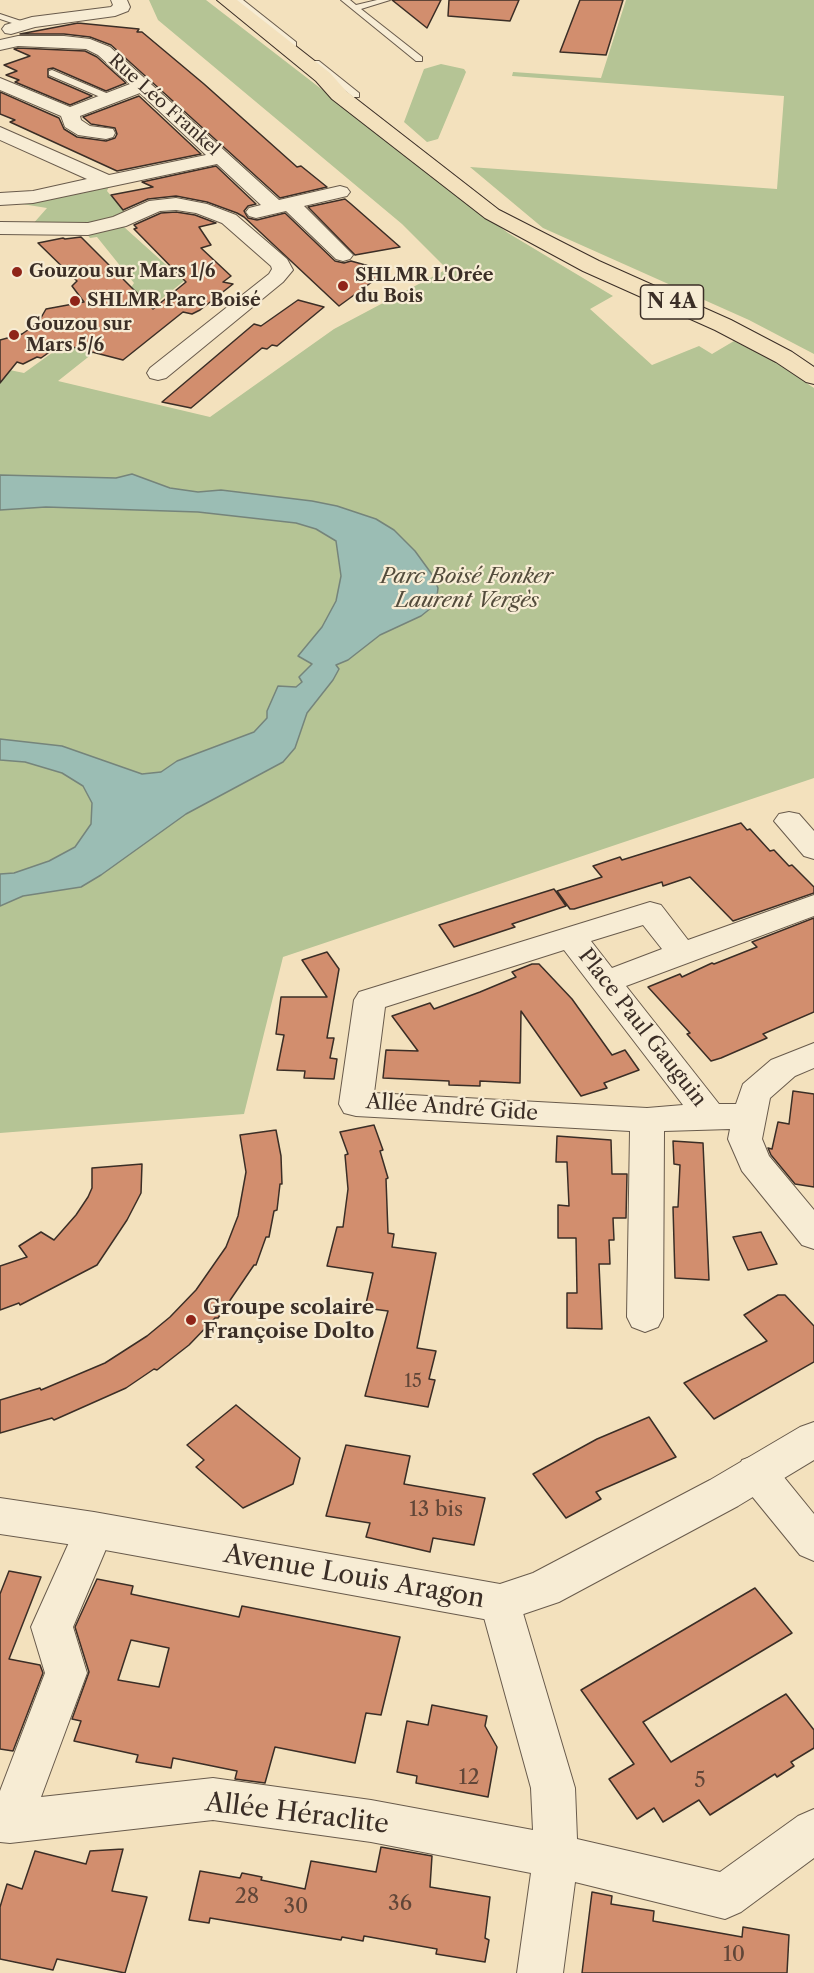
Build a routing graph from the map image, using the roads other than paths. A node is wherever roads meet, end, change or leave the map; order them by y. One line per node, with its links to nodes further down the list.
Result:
1 (119, 0): 8 (street)
2 (226, 0): 12 (main road, N 4A)
3 (238, 0): 15 (lane)
4 (345, 0): 6 (lane)
5 (386, 0): 6 (lane)
6 (355, 8): 10 (lane)
7 (0, 16): 8 (lane)
8 (21, 24): 9 (street)
9 (1, 40): 14 (street, Rue Léo Frankel)
10 (419, 58)
11 (52, 73): 16 (lane)
12 (323, 77): 15 (main road, N 4A); 27 (main road, N 4A)
13 (0, 83): 17 (street)
14 (142, 86): 16 (street); 20 (street, Rue Léo Frankel)
15 (356, 95): 27 (main road, N 4A)
16 (108, 97): 17 (street)
17 (70, 113): 19 (street)
18 (0, 133): 21 (street)
19 (106, 133)
20 (222, 157): 21 (street); 24 (street, Rue Léo Frankel)
21 (107, 181): 23 (street)
22 (339, 192): 24 (street)
23 (0, 200)
24 (283, 205): 25 (street); 28 (street, Rue Léo Frankel)
25 (229, 219): 26 (street); 29 (street)
26 (0, 228)
27 (526, 232): 30 (main road, N 4A)
28 (343, 255)
29 (158, 373)
30 (814, 377)
31 (789, 821): 32 (street)
32 (814, 849)
33 (814, 905): 35 (street)
34 (572, 938): 35 (street, Allée André Gide); 36 (street, Place Paul Gauguin); 40 (street, Allée André Gide)
35 (683, 955): 36 (street)
36 (605, 982): 38 (street, Place Paul Gauguin)
37 (814, 1055): 39 (street)
38 (710, 1116): 39 (street, Place Paul Gauguin); 40 (street, Allée André Gide)
39 (750, 1117): 41 (street)
40 (647, 1120): 42 (street)
41 (814, 1235)
42 (645, 1317)
43 (814, 1439): 44 (street, Avenue Louis Aragon)
44 (756, 1472): 47 (street); 48 (street, Avenue Louis Aragon)
45 (0, 1516): 46 (street, Avenue Louis Aragon)
46 (94, 1530): 48 (street, Avenue Louis Aragon); 49 (street)
47 (814, 1543)
48 (500, 1603): 51 (street)
49 (5, 1822): 51 (street, Allée Héraclite)
50 (814, 1831): 51 (street, Allée Héraclite)
51 (556, 1856): 52 (street)
52 (540, 1973)

